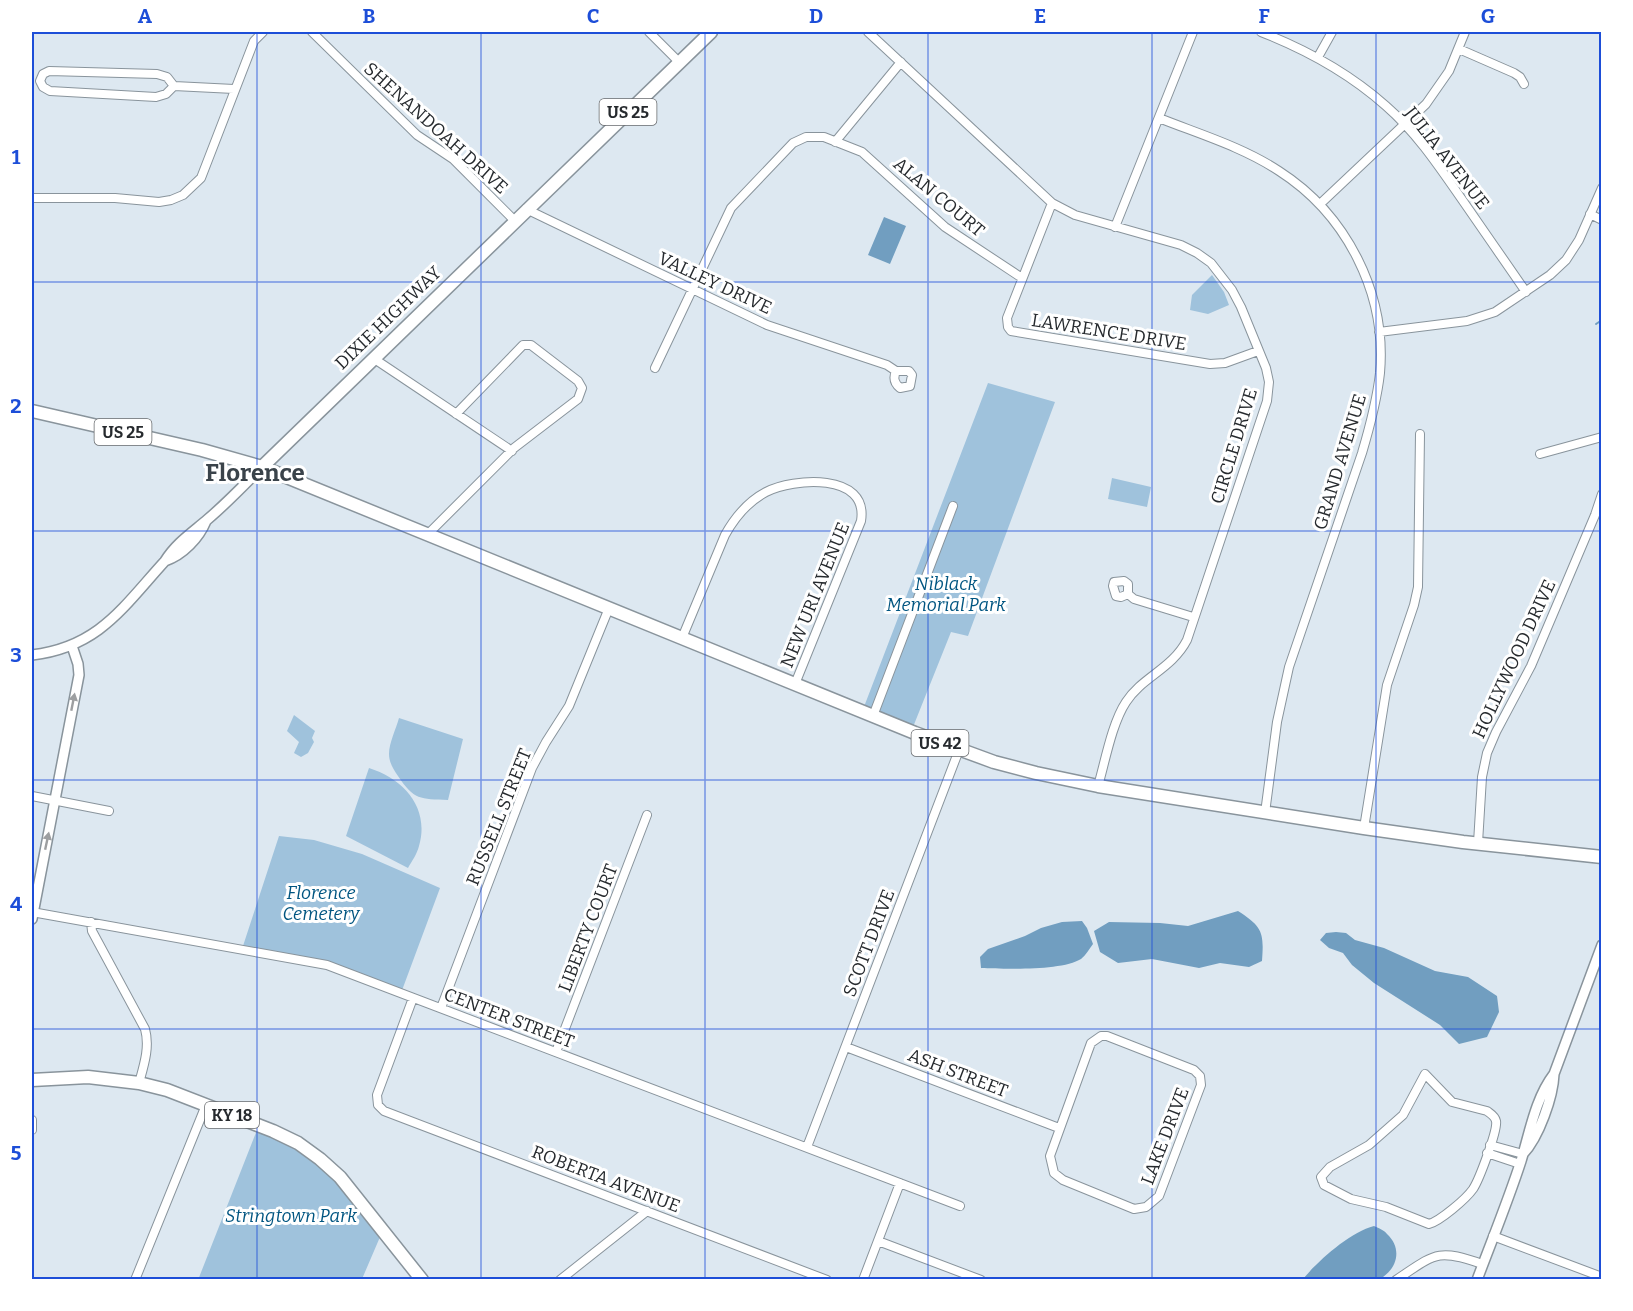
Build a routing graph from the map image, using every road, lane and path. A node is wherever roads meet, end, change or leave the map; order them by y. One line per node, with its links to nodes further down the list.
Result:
1 (263, 32): 16 (street)
2 (312, 32): 27 (street, SHENANDOAH DRIVE)
3 (649, 32): 12 (street)
4 (711, 32): 12 (main road, DIXIE HIGHWAY / US 25)
5 (868, 32): 13 (street, CIRCLE DRIVE)
6 (1193, 32): 17 (street)
7 (1261, 32): 11 (street, JULIA AVENUE)
8 (1332, 32): 11 (street)
9 (1465, 32): 10 (street)
10 (1459, 49): 14 (street); 18 (street)
11 (1318, 57): 18 (street, JULIA AVENUE)
12 (680, 62): 24 (main road, DIXIE HIGHWAY / US 25)
13 (901, 62): 19 (street); 22 (street, CIRCLE DRIVE)
14 (1524, 84)
15 (174, 86): 15 (street); 16 (street)
16 (234, 89): 21 (street)
17 (1159, 118): 23 (street, GRAND AVENUE); 28 (street)
18 (1405, 124): 23 (street); 31 (street, JULIA AVENUE)
19 (835, 142): 29 (street, ALAN COURT); 30 (street, ALAN COURT)
20 (1602, 188): 25 (street)
21 (32, 198)
22 (1052, 204): 28 (street, CIRCLE DRIVE); 29 (street)
23 (1320, 204): 32 (street, GRAND AVENUE)
24 (526, 209): 27 (main road, DIXIE HIGHWAY / US 25); 30 (street, VALLEY DRIVE)
25 (1590, 214): 26 (street); 31 (street)
26 (1602, 220)
27 (515, 221): 34 (main road, DIXIE HIGHWAY / US 25)
28 (1115, 227): 33 (street, CIRCLE DRIVE)
29 (1022, 278): 33 (street, LAWRENCE DRIVE)
30 (693, 289): 35 (street, ALAN COURT); 36 (street, VALLEY DRIVE)
31 (1526, 292): 32 (street)
32 (1379, 332): 60 (street, GRAND AVENUE)
33 (1258, 351): 49 (street, CIRCLE DRIVE)
34 (373, 358): 38 (street); 43 (main road, DIXIE HIGHWAY / US 25)
35 (655, 368)
36 (896, 370)
37 (32, 411): 43 (main road, US 25)
38 (456, 414): 41 (street); 41 (street)
39 (1420, 434): 62 (street)
40 (1602, 437): 42 (street)
41 (512, 451): 46 (street)
42 (1540, 454)
43 (262, 467): 46 (main road, US 42); 51 (street)
44 (1602, 494): 63 (street, HOLLYWOOD DRIVE)
45 (953, 506): 54 (street)
46 (428, 534): 48 (main road, US 42)
47 (1128, 594): 49 (street)
48 (609, 608): 50 (main road, US 42); 69 (street, RUSSELL STREET)
49 (1193, 617): 56 (street, CIRCLE DRIVE)
50 (682, 638): 53 (main road, US 42); 53 (street, NEW URI AVENUE)
51 (72, 646): 52 (street); 58 (street, one-way to 51)
52 (32, 655)
53 (795, 684): 54 (main road, US 42)
54 (873, 716): 55 (main road, US 42)
55 (958, 750): 56 (main road, US 42); 70 (street, SCOTT DRIVE)
56 (1098, 786): 60 (main road, US 42)
57 (32, 796): 58 (street)
58 (55, 801): 59 (street); 65 (street, one-way to 58)
59 (109, 811)
60 (1265, 813): 62 (main road, US 42)
61 (647, 815): 71 (street, LIBERTY COURT)
62 (1364, 828): 63 (main road, US 42)
63 (1478, 843): 64 (main road, US 42)
64 (1602, 857)
65 (32, 914): 66 (street, CENTER STREET)
66 (91, 922): 68 (street, CENTER STREET); 73 (street)
67 (1602, 945): 80 (street)
68 (413, 998): 69 (street, CENTER STREET); 83 (street, ROBERTA AVENUE)
69 (441, 1008): 71 (street, CENTER STREET)
70 (846, 1047): 76 (street, ASH STREET); 78 (street, SCOTT DRIVE)
71 (556, 1052): 78 (street, CENTER STREET)
72 (32, 1080): 73 (main road, KY 18)
73 (139, 1083): 74 (main road, KY 18)
74 (206, 1105): 88 (street); 89 (main road, KY 18)
75 (32, 1120): 77 (street)
76 (1059, 1128): 76 (street, LAKE DRIVE)
77 (32, 1130)
78 (807, 1147): 81 (street, CENTER STREET)
79 (1489, 1149): 79 (street); 80 (street)
80 (1521, 1159): 84 (street)
81 (900, 1183): 82 (street, CENTER STREET); 85 (street)
82 (960, 1206)
83 (647, 1211): 90 (street); 91 (street, ROBERTA AVENUE)
84 (1493, 1236): 86 (street); 87 (street)
85 (878, 1240): 92 (street); 93 (street)
86 (1482, 1264): 94 (street); 95 (street)
87 (1602, 1277)
88 (135, 1280)
89 (422, 1280)
90 (560, 1280)
91 (827, 1280)
92 (863, 1280)
93 (981, 1280)
94 (1396, 1280)
95 (1477, 1280)

